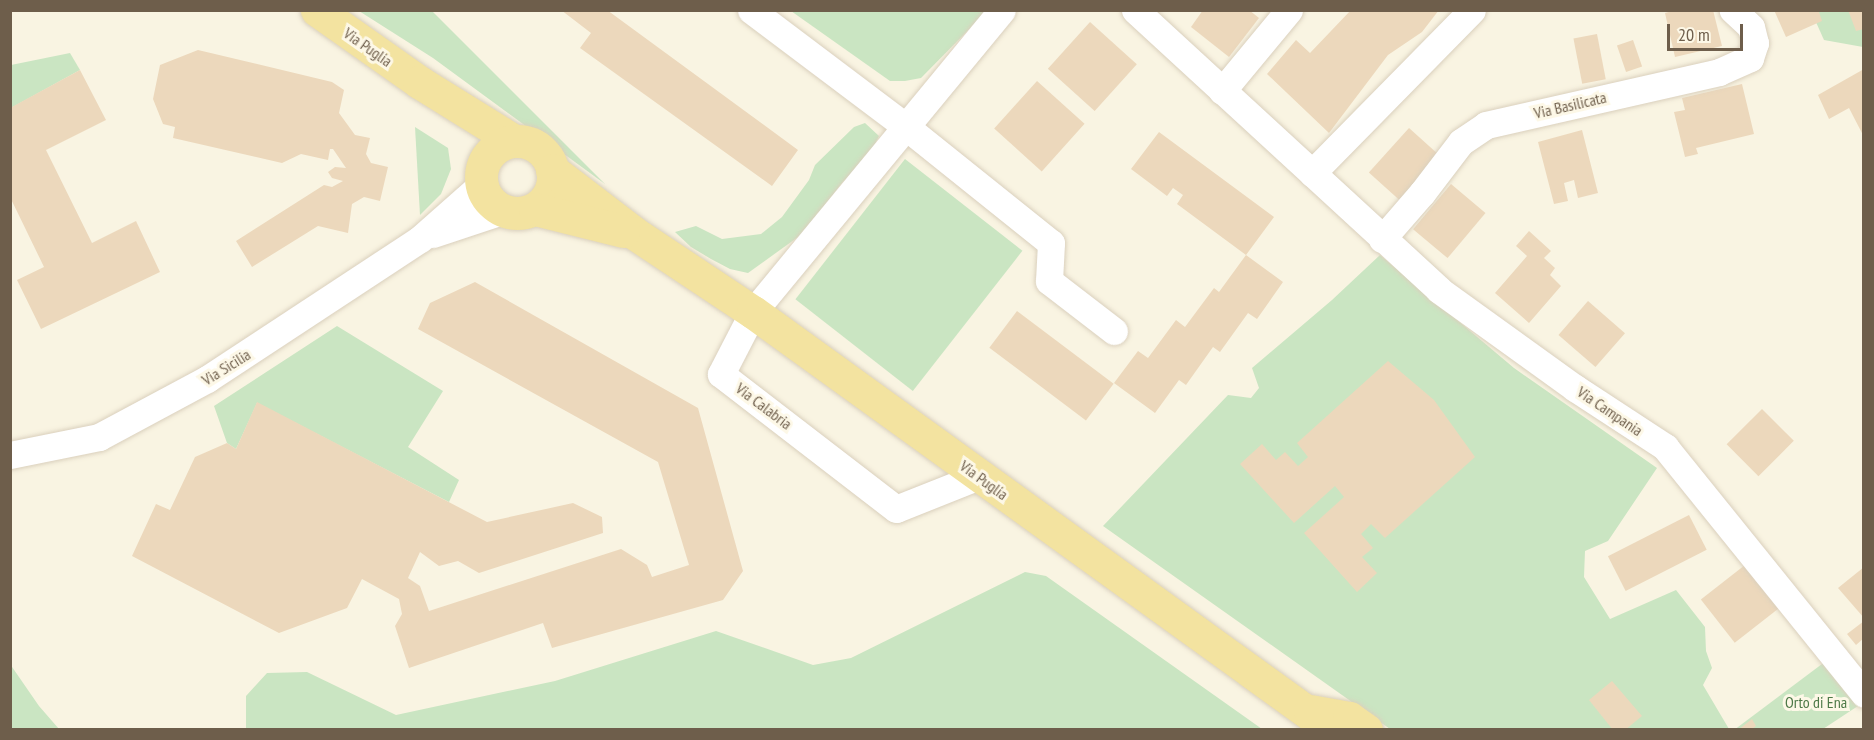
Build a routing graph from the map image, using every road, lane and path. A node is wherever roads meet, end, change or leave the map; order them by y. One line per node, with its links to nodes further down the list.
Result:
1 (316, 10): 8 (main road, Via Puglia)
2 (751, 10): 10 (street)
3 (1002, 10): 10 (street, Via Calabria)
4 (1135, 10): 9 (street, Via Campania)
5 (1289, 10): 9 (street)
6 (1472, 10): 14 (street)
7 (1733, 10): 19 (street, Via Basilicata)
8 (419, 82): 11 (main road, Via Puglia); 13 (main road, Via Puglia)
9 (1222, 90): 14 (street, Via Campania)
10 (905, 126): 20 (street, Via Calabria); 21 (street)
11 (514, 141): 12 (main road); 13 (main road)
12 (552, 170): 15 (main road); 17 (main road, Via Puglia)
13 (483, 173): 16 (main road); 18 (street, Via Sicilia)
14 (1312, 173): 19 (street, Via Campania)
15 (535, 209): 16 (main road); 17 (main road, Via Puglia)
16 (502, 211): 18 (street, Via Sicilia)
17 (634, 233): 20 (main road, Via Puglia)
18 (420, 239): 22 (street, Via Sicilia)
19 (1382, 239): 24 (street, Via Campania)
20 (753, 312): 23 (main road, Via Puglia); 23 (street, Via Calabria)
21 (1114, 331)
22 (11, 451)
23 (979, 476): 25 (main road, Via Puglia)
24 (1863, 694)
25 (1320, 720): 26 (main road)
26 (1366, 729)

